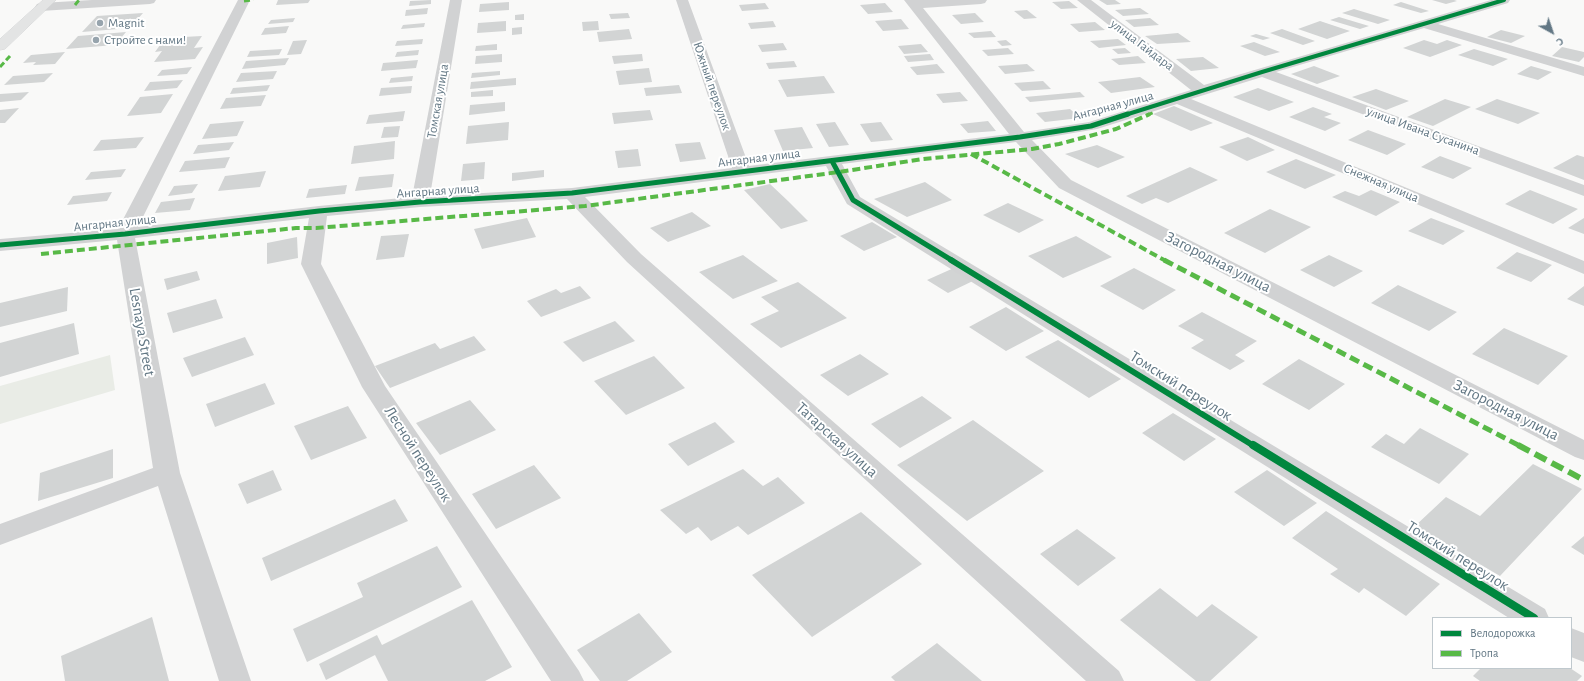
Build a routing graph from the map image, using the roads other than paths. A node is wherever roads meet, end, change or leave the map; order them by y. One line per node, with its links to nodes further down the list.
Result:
1 (150, 0): 9 (street)
2 (244, 0): 23 (street)
3 (456, 0): 21 (street, Томская улица)
4 (682, 0): 18 (street, Южный переулок)
5 (980, 0): 8 (street)
6 (1083, 0): 14 (street, улица Гайдара)
7 (1504, 0): 10 (street, Ангарная улица)
8 (912, 2): 16 (street, Загородная улица)
9 (46, 4): 11 (main road)
10 (1425, 24): 12 (street, Ангарная улица); 13 (street)
11 (0, 46)
12 (1262, 72): 14 (street, Ангарная улица); 19 (street, улица Ивана Сусанина)
13 (1584, 72)
14 (1202, 91): 15 (street, Ангарная улица)
15 (1178, 99): 16 (street, Ангарная улица); 25 (street, Снежная улица)
16 (1020, 136): 17 (street, Ангарная улица); 26 (street, Загородная улица)
17 (832, 161): 18 (street, Ангарная улица); 29 (street, Томский переулок)
18 (742, 171): 20 (street, Ангарная улица)
19 (1584, 191)
20 (572, 193): 21 (street, Ангарная улица); 34 (street, Татарская улица)
21 (420, 202): 22 (street, Ангарная улица)
22 (319, 211): 23 (street, Ангарная улица); 33 (street, Лесной переулок)
23 (125, 234): 24 (street, Ангарная улица); 27 (street, Lesnaya Street)
24 (0, 245)
25 (1584, 268)
26 (1584, 450)
27 (167, 473): 28 (street); 32 (street, Lesnaya Street)
28 (0, 535)
29 (1532, 617)
30 (1572, 642): 31 (street)
31 (1584, 649)
32 (235, 681)
33 (568, 681)
34 (1108, 681)

